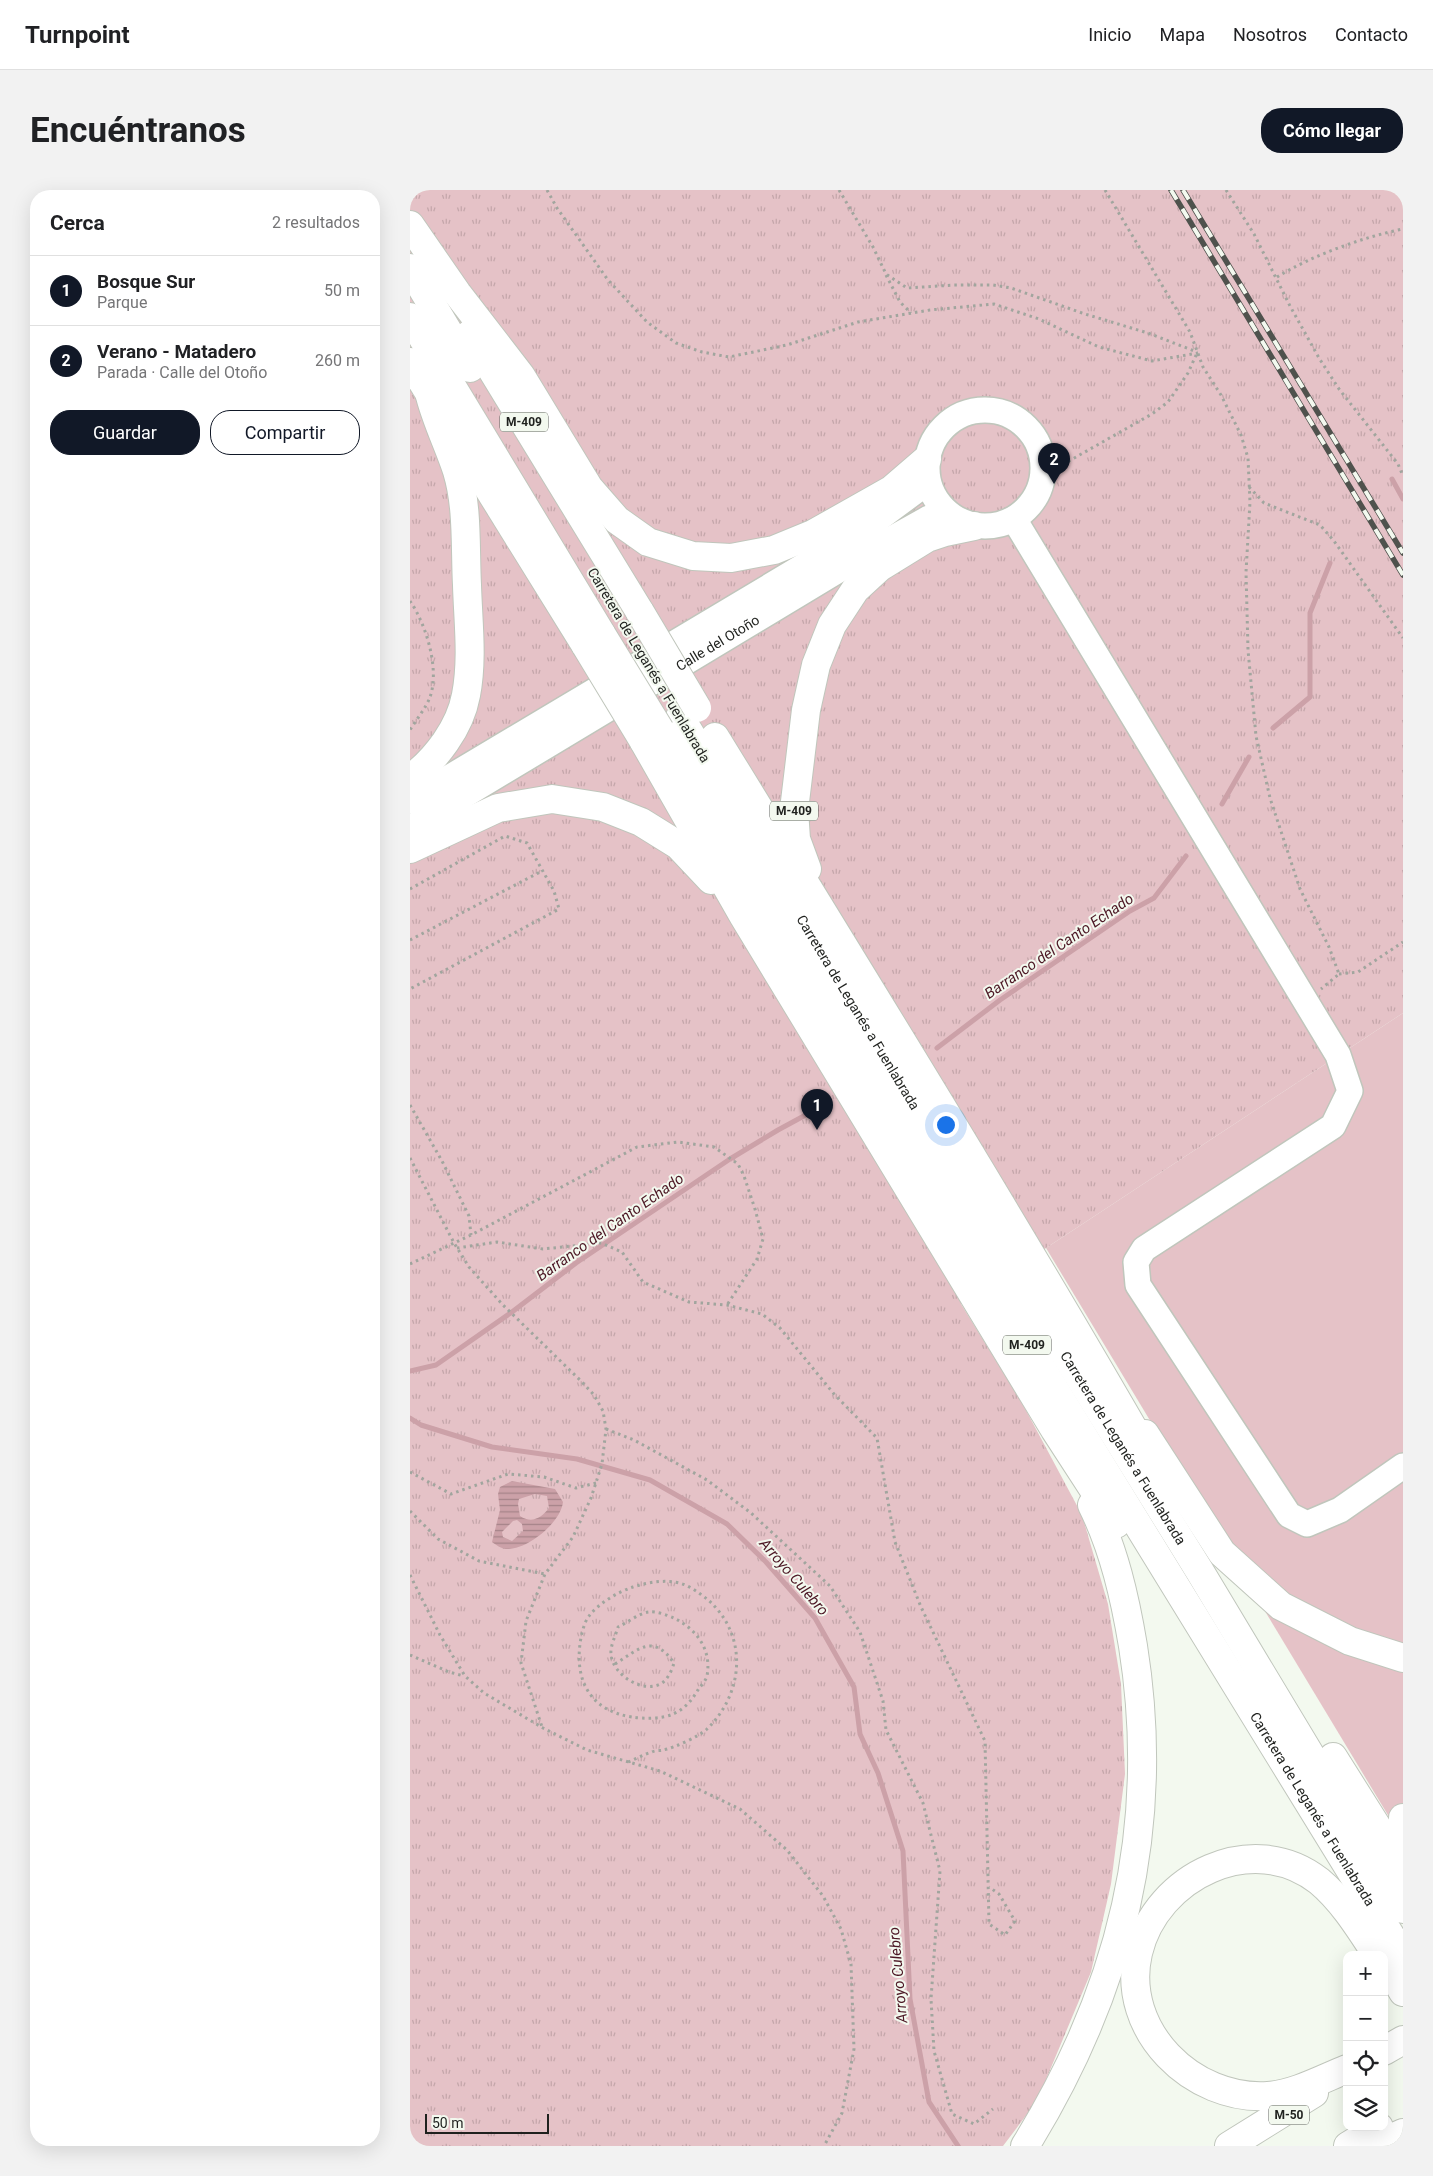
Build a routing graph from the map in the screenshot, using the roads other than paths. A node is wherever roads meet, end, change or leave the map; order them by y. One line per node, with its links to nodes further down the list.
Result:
1 (410, 225): 7 (highway, M-409)
2 (410, 230): 10 (highway, M-409)
3 (410, 268): 10 (highway, Carretera de Leganés a Fuenlabrada / M-409)
4 (410, 317): 10 (highway, M-409)
5 (410, 362): 6 (highway, M-409)
6 (430, 396): 10 (highway, M-409); 12 (highway, M-409)
7 (927, 470): 8 (street); 9 (street); 13 (street, Calle del Otoño)
8 (1014, 519): 9 (street); 20 (street)
9 (963, 522): 14 (street, Calle del Otoño); 17 (highway, M-409)
10 (613, 629): 11 (highway, Carretera de Leganés a Fuenlabrada / M-409, bridge); 11 (highway, M-409, bridge)
11 (670, 724): 16 (highway, M-409); 17 (highway, M-409); 25 (highway, Carretera de Leganés a Fuenlabrada / M-409); 28 (highway, Carretera de Leganés a Fuenlabrada / M-409)
12 (410, 778)
13 (410, 801)
14 (410, 828)
15 (410, 849): 16 (highway, M-409)
16 (744, 917): 19 (highway, M-409)
17 (962, 1139): 18 (highway, M-409)
18 (1068, 1314): 21 (highway); 24 (highway, M-409)
19 (1055, 1430): 27 (highway, M-409); 40 (highway)
20 (1403, 1466)
21 (1403, 1658)
22 (1403, 1818): 23 (highway)
23 (1403, 1829)
24 (1403, 1868)
25 (1403, 1908)
26 (1374, 1951): 36 (highway)
27 (1380, 1951)
28 (1403, 1956)
29 (1388, 1965): 31 (highway)
30 (1388, 1971): 31 (highway)
31 (1403, 1993)
32 (1403, 2040): 33 (highway)
33 (1388, 2049)
34 (1403, 2054): 35 (highway)
35 (1388, 2062)
36 (1343, 2072)
37 (1343, 2074): 41 (highway)
38 (1343, 2086): 41 (highway, M-50)
39 (1393, 2130): 42 (highway); 43 (highway)
40 (1025, 2146)
41 (1230, 2146)
42 (1348, 2146)
43 (1374, 2146)

